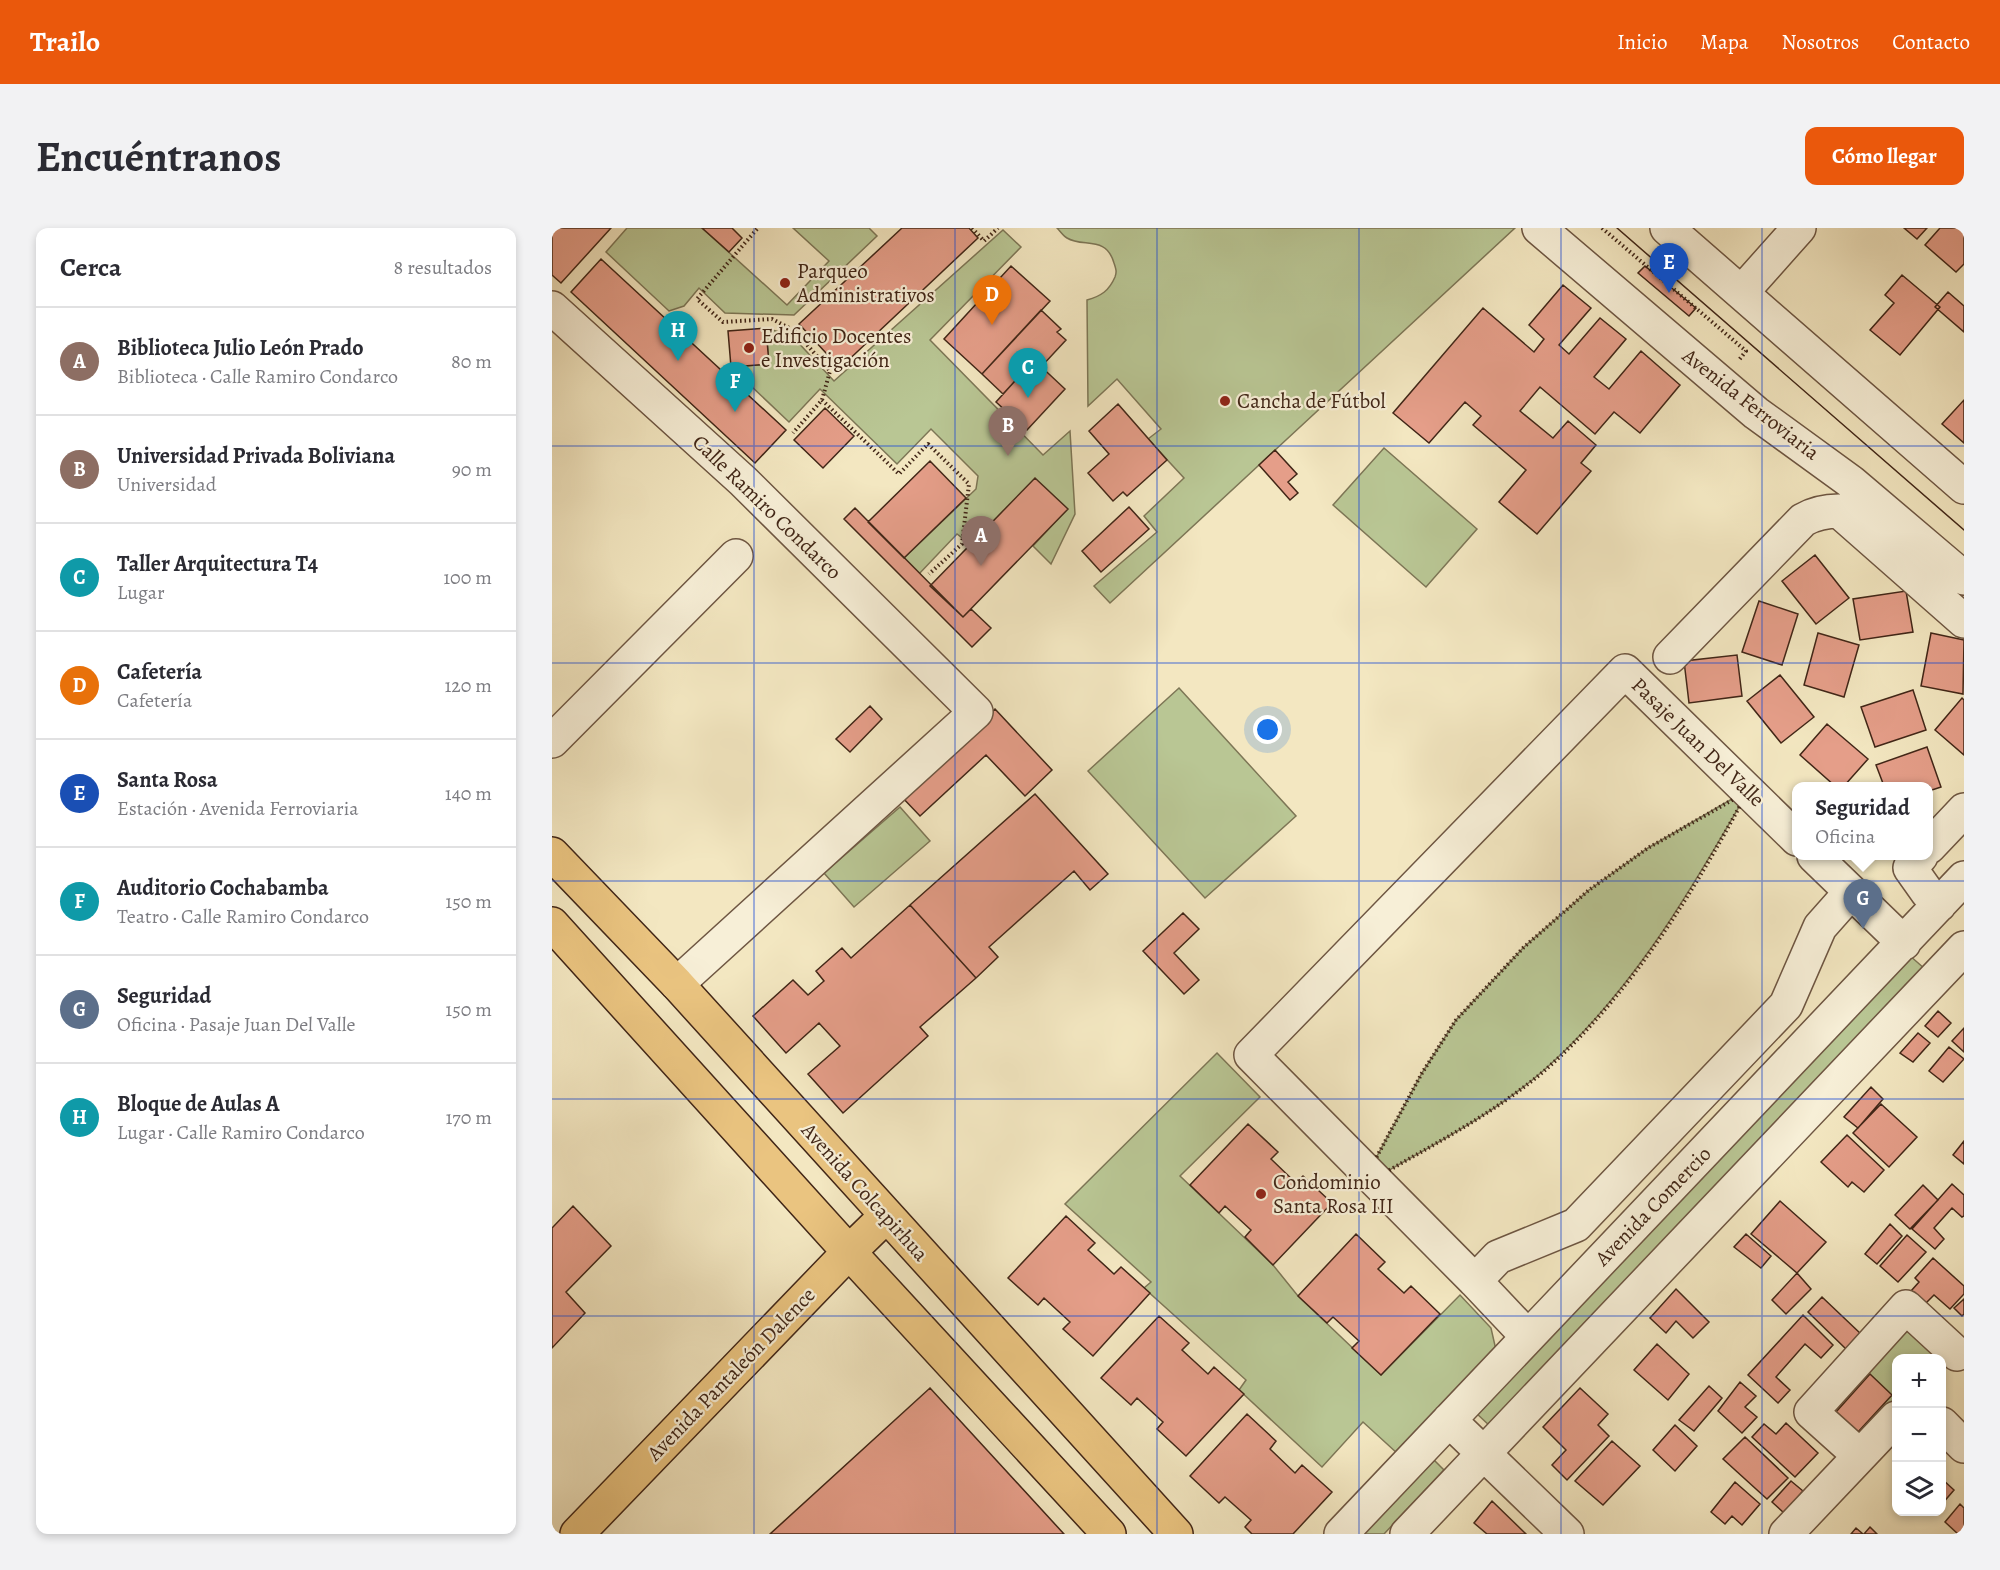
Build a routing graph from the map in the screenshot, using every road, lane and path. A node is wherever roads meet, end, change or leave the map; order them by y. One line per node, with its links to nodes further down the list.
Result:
1 (972, 228): 2 (path)
2 (998, 228)
3 (1539, 228): 16 (street, Avenida Ferroviaria)
4 (1602, 228): 10 (path)
5 (1667, 228): 8 (street)
6 (1799, 228): 8 (street)
7 (757, 229): 11 (path)
8 (1742, 292): 13 (street)
9 (552, 308): 32 (street, Calle Ramiro Condarco)
10 (1740, 359)
11 (822, 400): 12 (path); 15 (path)
12 (793, 433)
13 (1964, 487)
14 (736, 556): 19 (street)
15 (929, 574)
16 (1964, 578)
17 (1964, 621): 18 (street)
18 (1670, 657)
19 (552, 741)
20 (1748, 791): 22 (street, Pasaje Juan Del Valle); 33 (path); 33 (path); 33 (street, Pasaje Juan Del Valle)
21 (1964, 810): 23 (street)
22 (1792, 834)
23 (1933, 843)
24 (552, 854): 32 (main road, Avenida Colcapirhua)
25 (1819, 860): 28 (street)
26 (1916, 860): 29 (street)
27 (1964, 878): 29 (street, Avenida Comercio)
28 (1851, 892): 29 (street); 36 (street)
29 (1922, 923): 31 (street); 37 (street, Avenida Comercio)
30 (552, 924): 35 (main road)
31 (1962, 954): 43 (street)
32 (677, 984): 34 (main road, Avenida Colcapirhua)
33 (1370, 1175): 36 (street)
34 (886, 1216): 35 (main road, Avenida Pantaleón Dalence); 47 (main road, Avenida Colcapirhua)
35 (849, 1252): 45 (main road, Avenida Pantaleón Dalence); 46 (main road)
36 (1474, 1281): 37 (street)
37 (1528, 1337): 39 (street, Avenida Comercio)
38 (1954, 1357): 44 (street)
39 (1449, 1420): 43 (street); 48 (street, Avenida Comercio)
40 (1892, 1422): 44 (street)
41 (1946, 1429): 42 (street)
42 (1964, 1446)
43 (1484, 1455): 49 (street); 50 (street)
44 (1860, 1456): 51 (street)
45 (577, 1534)
46 (1109, 1534)
47 (1176, 1534)
48 (1341, 1534)
49 (1407, 1534)
50 (1567, 1534)
51 (1786, 1534)

